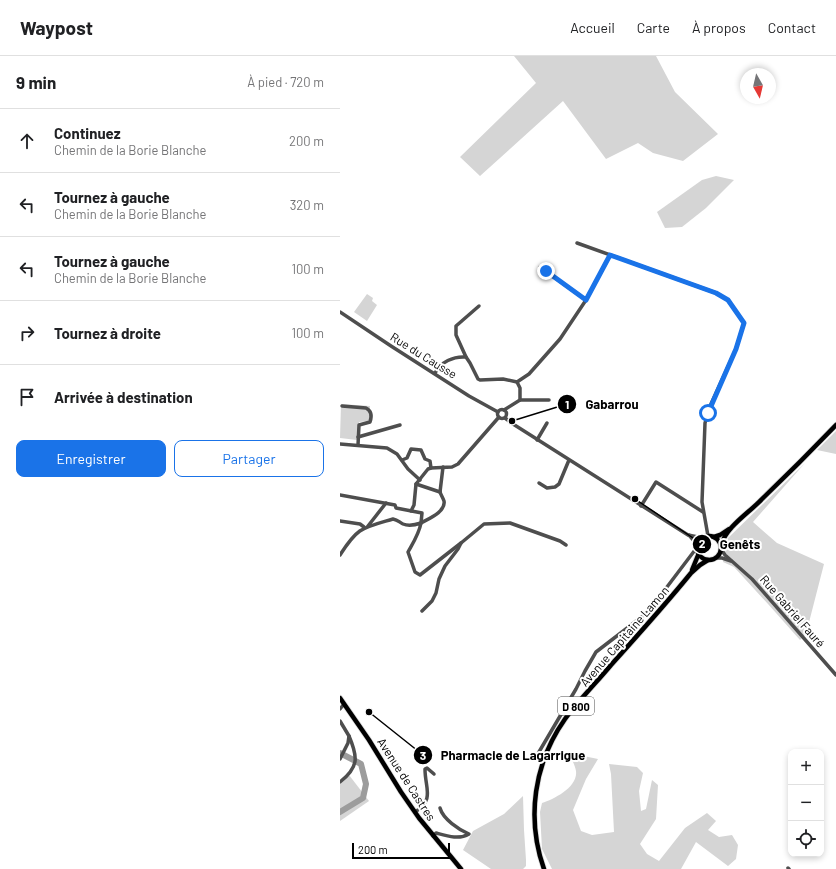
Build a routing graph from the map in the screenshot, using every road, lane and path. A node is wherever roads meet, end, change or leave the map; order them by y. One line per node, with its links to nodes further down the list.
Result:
1 (576, 242): 2 (street)
2 (610, 255): 4 (street); 37 (street)
3 (540, 267): 4 (street)
4 (586, 300): 9 (street)
5 (479, 306): 7 (street)
6 (340, 312): 8 (street, Rue du Causse)
7 (466, 357): 8 (street); 9 (street)
8 (435, 373): 14 (street, Rue du Causse)
9 (517, 382): 10 (street)
10 (520, 400): 11 (street); 13 (street)
11 (549, 400)
12 (342, 406): 20 (street)
13 (504, 410): 14 (street); 16 (street)
14 (498, 412): 15 (street)
15 (499, 417): 16 (street); 26 (street)
16 (504, 418): 21 (street)
17 (547, 423): 21 (street)
18 (400, 425): 20 (street)
19 (836, 425): 42 (main road)
20 (358, 437): 23 (street)
21 (537, 440): 25 (street)
22 (340, 444): 23 (street)
23 (358, 445): 24 (street)
24 (402, 460): 27 (street); 28 (street)
25 (569, 460): 29 (street); 34 (street)
26 (444, 467): 27 (street); 31 (street)
27 (431, 468): 28 (street)
28 (420, 480): 30 (street)
29 (540, 483)
30 (416, 484): 31 (street); 36 (street)
31 (440, 492): 40 (street)
32 (340, 495): 33 (street)
33 (386, 503): 35 (street); 41 (street)
34 (641, 506): 37 (street); 43 (street)
35 (401, 510): 36 (street); 38 (street)
36 (411, 511): 40 (street)
37 (703, 512): 44 (street)
38 (397, 520): 40 (street); 41 (street)
39 (340, 521): 41 (street)
40 (421, 523): 46 (street)
41 (366, 527): 50 (street)
42 (733, 527): 44 (main road); 48 (main road)
43 (688, 535): 45 (street); 49 (street)
44 (711, 536): 45 (main road); 48 (main road)
45 (703, 538): 49 (main road)
46 (461, 543): 47 (street); 55 (street)
47 (566, 545)
48 (721, 547): 51 (main road); 53 (street, Rue Gabriel Fauré)
49 (698, 550): 52 (main road); 54 (main road, Avenue Capitaine Lamon / D 800); 62 (street)
50 (340, 555)
51 (716, 558): 52 (main road); 53 (street, Rue Gabriel Fauré)
52 (708, 560): 54 (main road, Avenue Capitaine Lamon / D 800)
53 (732, 562): 56 (street, Rue Gabriel Fauré)
54 (690, 573): 70 (main road, Avenue Capitaine Lamon / D 800)
55 (422, 611)
56 (836, 675)
57 (340, 698): 58 (main road, Avenue de Castres)
58 (344, 704): 59 (street); 67 (main road, Avenue de Castres)
59 (340, 709)
60 (340, 721): 61 (street)
61 (349, 736): 63 (street); 65 (street)
62 (536, 757)
63 (340, 759)
64 (434, 774): 67 (street)
65 (340, 782)
66 (440, 808): 68 (street)
67 (415, 812): 68 (main road, Avenue de Castres)
68 (433, 836): 69 (main road, Avenue de Castres)
69 (461, 869)
70 (544, 869)

